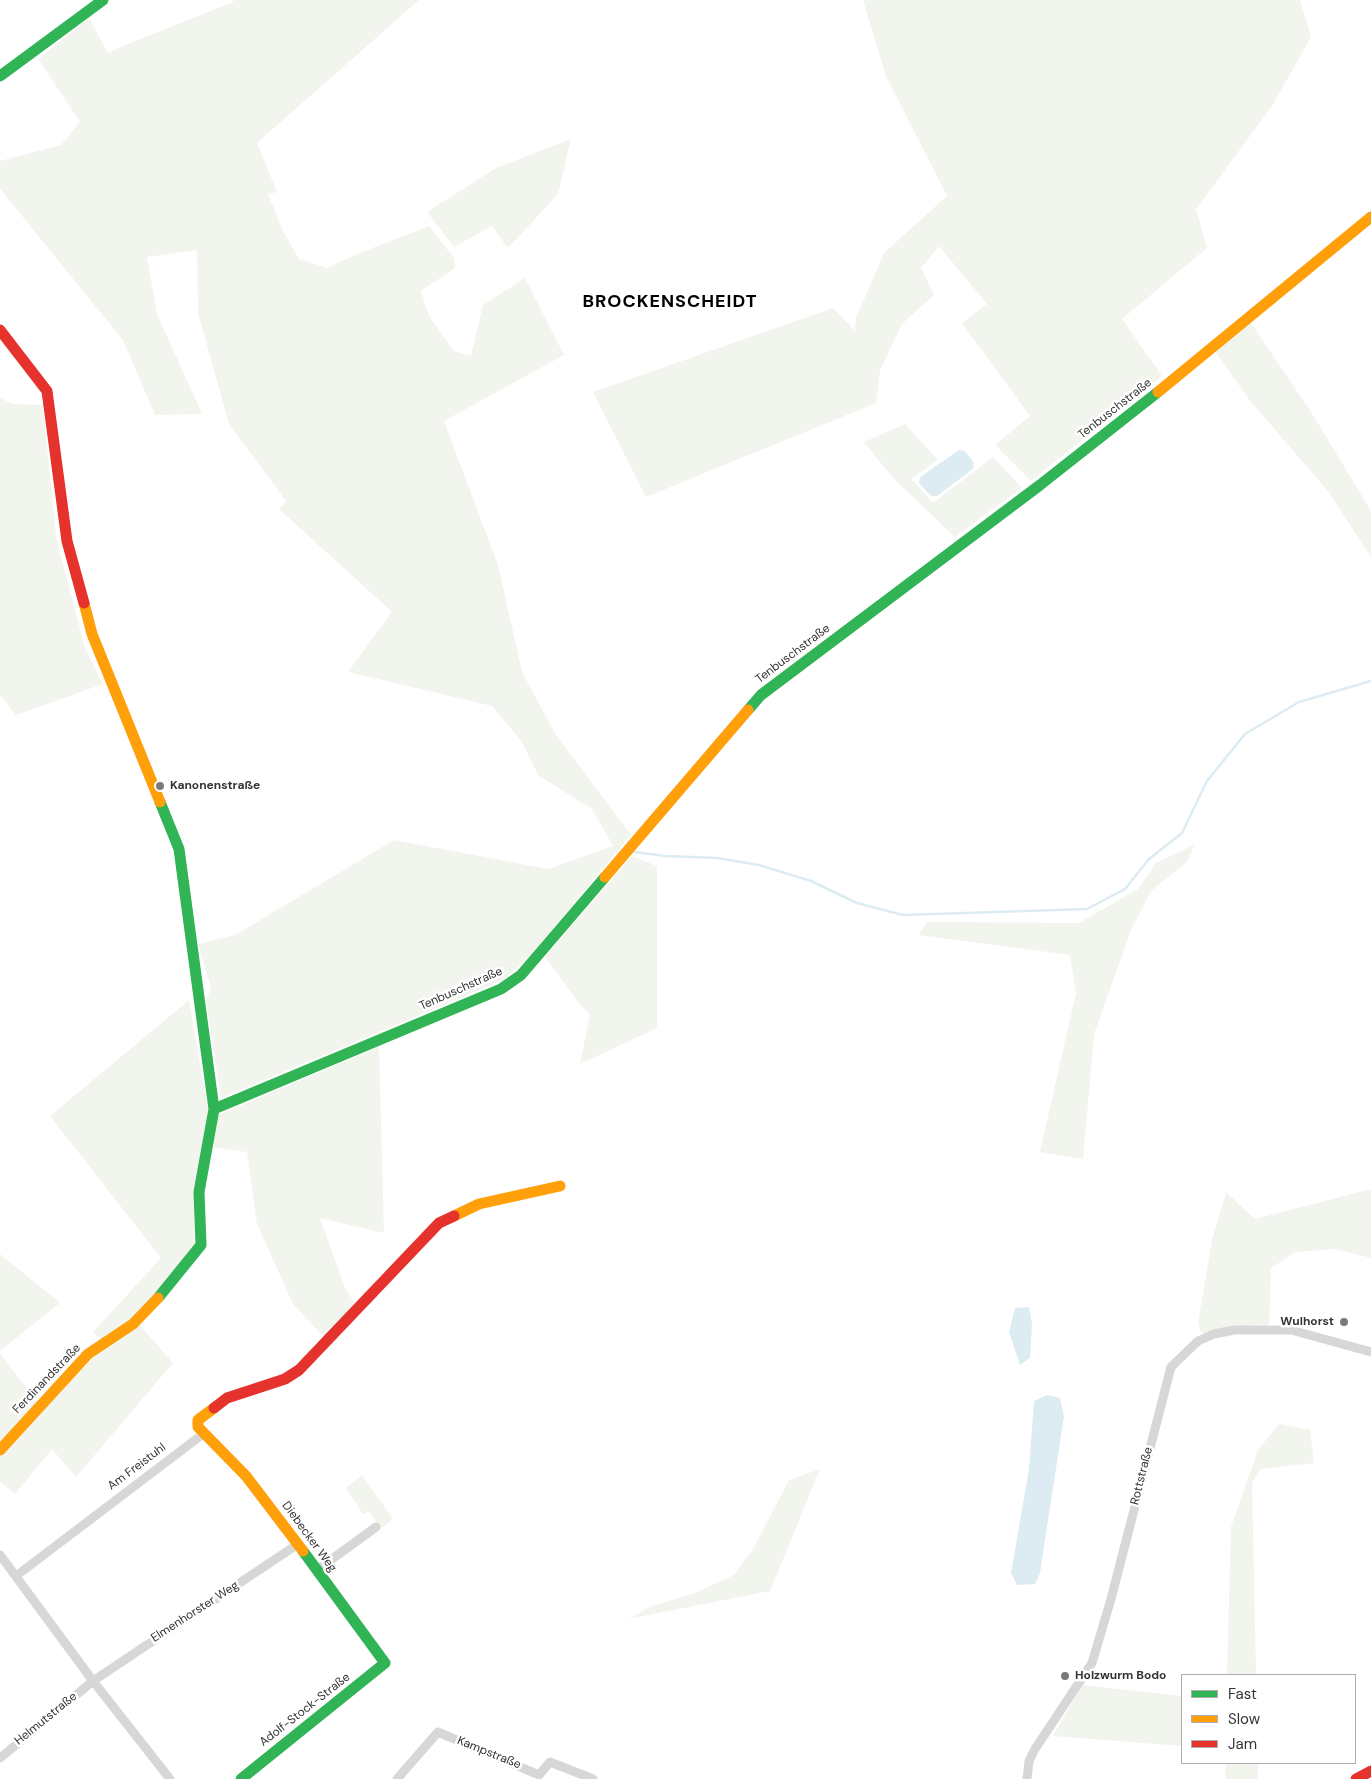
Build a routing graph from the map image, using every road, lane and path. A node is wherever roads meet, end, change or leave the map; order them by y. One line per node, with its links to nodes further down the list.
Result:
1 (103, 0): 2 (street)
2 (0, 76)
3 (1371, 217): 5 (street, Tenbuschstraße)
4 (0, 330): 5 (street)
5 (214, 1108): 9 (street, Ferdinandstraße)
6 (560, 1186): 8 (street)
7 (1371, 1352): 24 (street, Rottstraße)
8 (203, 1434): 11 (street, Diebecker Weg); 14 (street, Am Freistuhl)
9 (0, 1450)
10 (376, 1527): 13 (street)
11 (298, 1544): 13 (street, Diebecker Weg); 16 (street, Elmenhorster Weg)
12 (0, 1555): 14 (street)
13 (317, 1570): 15 (street, Diebecker Weg)
14 (16, 1576): 16 (street)
15 (385, 1663): 21 (street, Adolf-Stock-Straße)
16 (93, 1681): 17 (street, Helmutstraße); 20 (street)
17 (0, 1758)
18 (1371, 1771): 25 (street)
19 (537, 1777): 22 (street, Kampstraße); 23 (street, Kampstraße)
20 (170, 1779)
21 (241, 1779)
22 (396, 1779)
23 (593, 1779)
24 (1026, 1779)
25 (1356, 1779)

